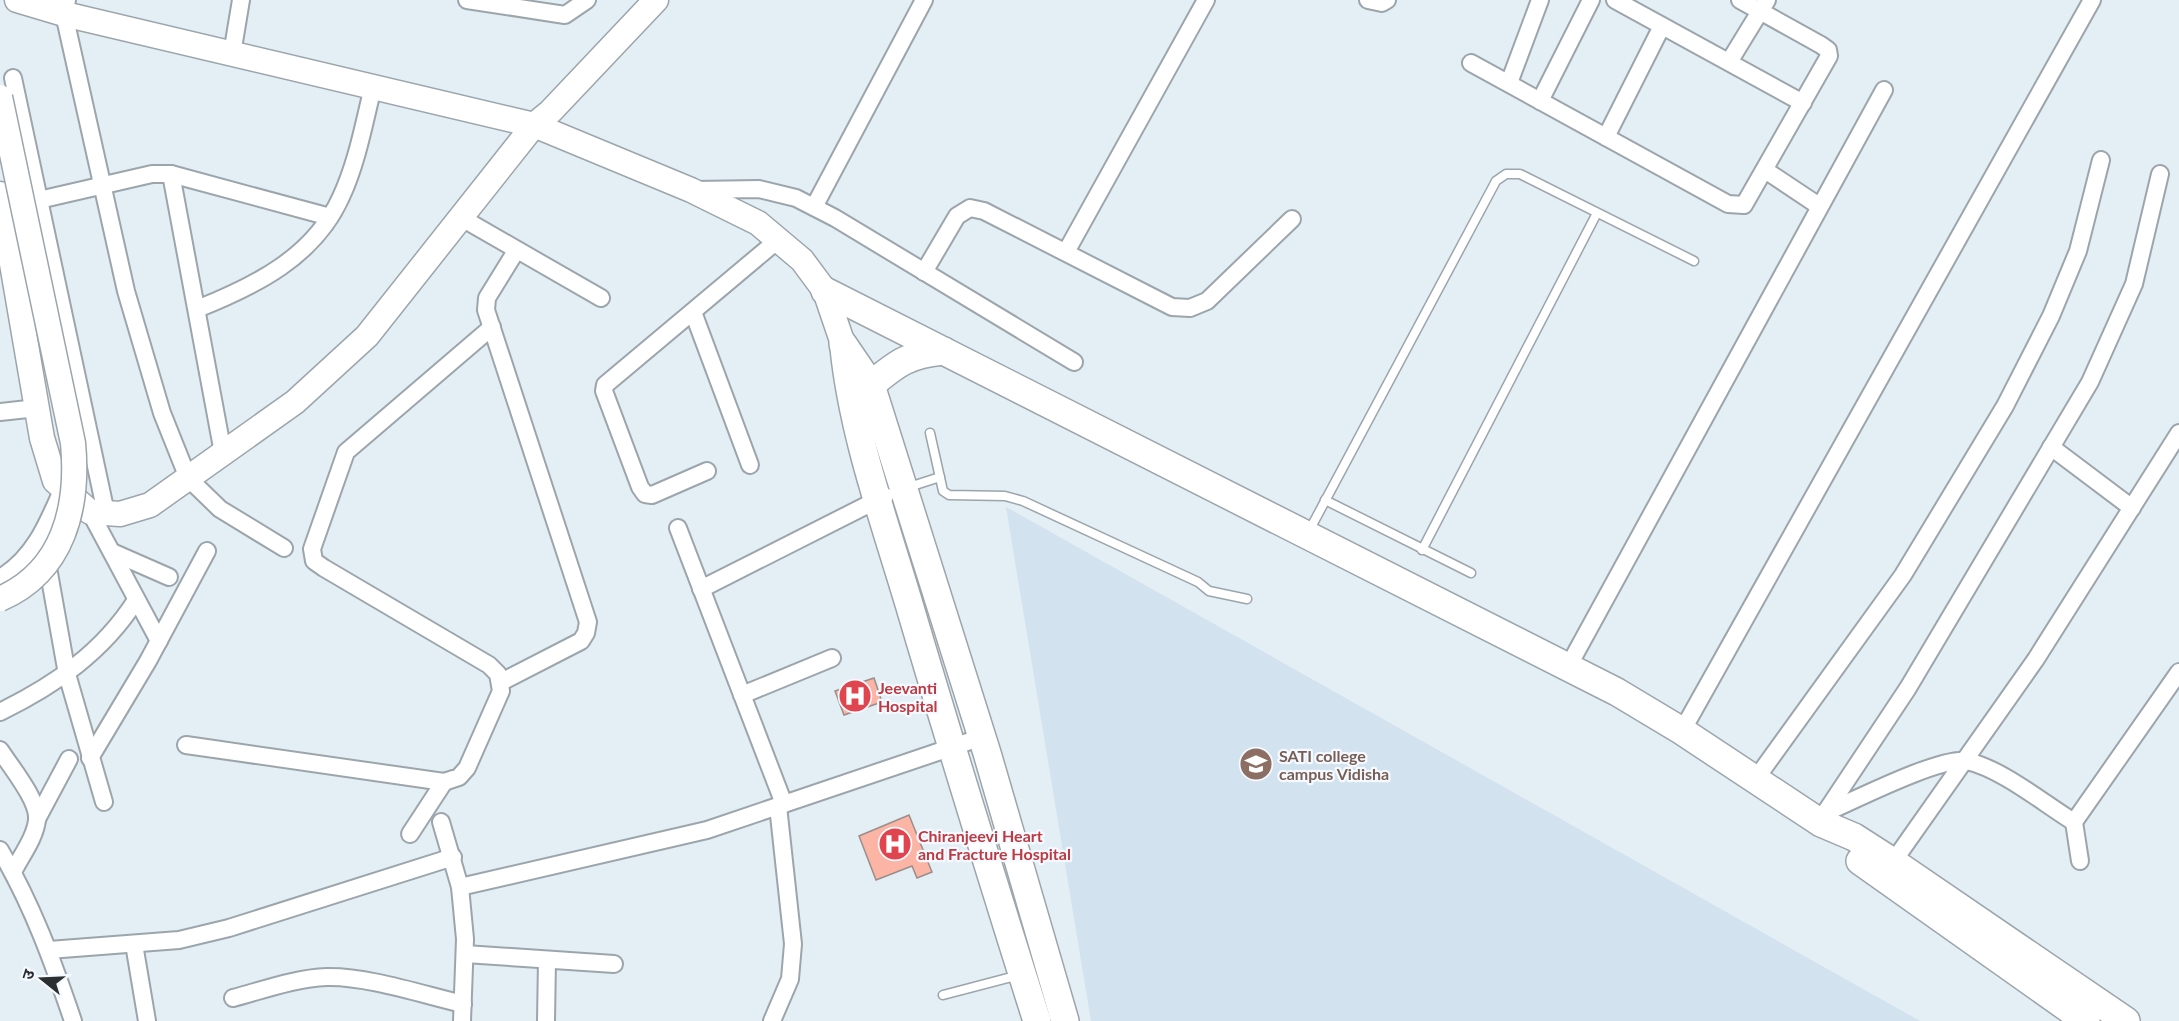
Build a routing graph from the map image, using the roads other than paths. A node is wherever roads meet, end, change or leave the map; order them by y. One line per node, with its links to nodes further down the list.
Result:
1 (17, 0): 16 (main road)
2 (241, 0): 18 (street)
3 (467, 0): 4 (street)
4 (587, 0)
5 (656, 0): 27 (main road)
6 (924, 0): 38 (street)
7 (1206, 0): 45 (street)
8 (1368, 0): 9 (street)
9 (1387, 0)
10 (1540, 0): 21 (street)
11 (1591, 0): 25 (street)
12 (1615, 0): 17 (street)
13 (1740, 0): 15 (street)
14 (2092, 0): 96 (street)
15 (1764, 6): 19 (street); 26 (street)
16 (66, 7): 18 (main road); 33 (street)
17 (1662, 26): 19 (street); 28 (street)
18 (232, 54): 23 (main road)
19 (1729, 62): 26 (street)
20 (1471, 63): 21 (street)
21 (1509, 83): 25 (street)
22 (6, 87): 36 (street); 86 (main road, bridge)
23 (373, 87): 27 (main road); 41 (street)
24 (1884, 90): 37 (street)
25 (1540, 101): 28 (street)
26 (1803, 103): 30 (street)
27 (534, 125): 34 (main road); 40 (main road)
28 (1606, 137): 30 (street)
29 (2101, 160): 104 (street)
30 (1766, 170): 37 (street)
31 (171, 174): 33 (street); 41 (street); 51 (street)
32 (2160, 174): 62 (street)
33 (103, 187): 36 (street); 67 (street)
34 (691, 190): 38 (street); 43 (main road)
35 (0, 194): 48 (main road)
36 (39, 200): 73 (street)
37 (1819, 206): 90 (street)
38 (814, 207): 47 (street)
39 (1597, 213): 46 (lane); 71 (lane); 78 (lane)
40 (460, 217): 44 (street); 63 (main road)
41 (330, 218): 51 (street)
42 (1292, 219): 45 (street)
43 (779, 239): 49 (main road); 52 (street)
44 (516, 251): 50 (street); 53 (street)
45 (1066, 252): 47 (street)
46 (1694, 261)
47 (924, 272): 56 (street)
48 (7, 275): 58 (main road)
49 (825, 291): 54 (main road); 55 (main road)
50 (602, 298)
51 (197, 309): 63 (street)
52 (693, 312): 64 (street); 65 (street)
53 (492, 327): 93 (street); 93 (street)
54 (843, 344): 57 (main road); 70 (main road)
55 (944, 351): 57 (main road); 76 (main road)
56 (1074, 362)
57 (871, 385): 69 (main road)
58 (37, 408): 59 (street); 68 (main road)
59 (0, 412)
60 (930, 433): 66 (lane)
61 (2179, 434): 72 (street)
62 (2051, 447): 72 (street); 108 (street)
63 (223, 453): 67 (main road)
64 (750, 465)
65 (707, 471)
66 (940, 477): 69 (lane); 85 (lane)
67 (188, 478): 73 (main road); 77 (street)
68 (63, 488): 73 (main road); 75 (street)
69 (903, 490): 70 (street); 97 (main road)
70 (877, 499): 84 (street); 99 (main road)
71 (1325, 500): 76 (lane); 78 (lane)
72 (2132, 508): 103 (street)
73 (98, 513): 80 (street)
74 (678, 528): 84 (street)
75 (42, 534): 82 (street); 92 (street)
76 (1307, 534): 90 (main road)
77 (284, 548)
78 (1422, 550): 81 (lane)
79 (207, 551): 88 (street)
80 (112, 552): 83 (street); 87 (street)
81 (1471, 573)
82 (0, 578)
83 (169, 578)
84 (702, 589): 94 (street)
85 (1246, 598)
86 (0, 599)
87 (136, 600): 88 (street); 92 (street)
88 (159, 641): 101 (street)
89 (832, 658): 94 (street)
90 (1568, 667): 96 (main road)
91 (2179, 672): 111 (street)
92 (67, 674): 95 (street); 101 (street)
93 (501, 682): 105 (street)
94 (742, 695): 107 (street)
95 (0, 712)
96 (1682, 730): 104 (main road)
97 (982, 737): 99 (street); 134 (main road)
98 (186, 745): 105 (street)
99 (952, 748): 107 (street); 124 (main road)
100 (0, 750): 109 (street)
101 (90, 758): 106 (street)
102 (69, 759): 109 (street)
103 (1964, 761): 108 (street); 111 (street); 116 (street)
104 (1755, 780): 108 (main road)
105 (444, 782): 112 (street)
106 (104, 802)
107 (781, 805): 118 (street); 132 (street)
108 (1820, 818): 116 (main road); 135 (main road)
109 (37, 819): 117 (street)
110 (441, 822): 114 (street)
111 (2074, 822): 115 (street)
112 (410, 834)
113 (0, 850): 117 (street)
114 (453, 857): 118 (street); 119 (street)
115 (2080, 861)
116 (1893, 862): 136 (main road)
117 (13, 872): 120 (street)
118 (460, 887): 121 (street)
119 (134, 944): 120 (street); 129 (street)
120 (49, 950): 128 (street)
121 (465, 954): 122 (street); 127 (street)
122 (547, 960): 123 (street); 131 (street)
123 (614, 964)
124 (1022, 974): 125 (lane); 133 (main road)
125 (944, 995)
126 (233, 998): 127 (street)
127 (463, 1004): 130 (street)
128 (73, 1021)
129 (147, 1021)
130 (462, 1021)
131 (546, 1021)
132 (772, 1021)
133 (1037, 1021)
134 (1065, 1021)
135 (2086, 1021)
136 (2126, 1021)

